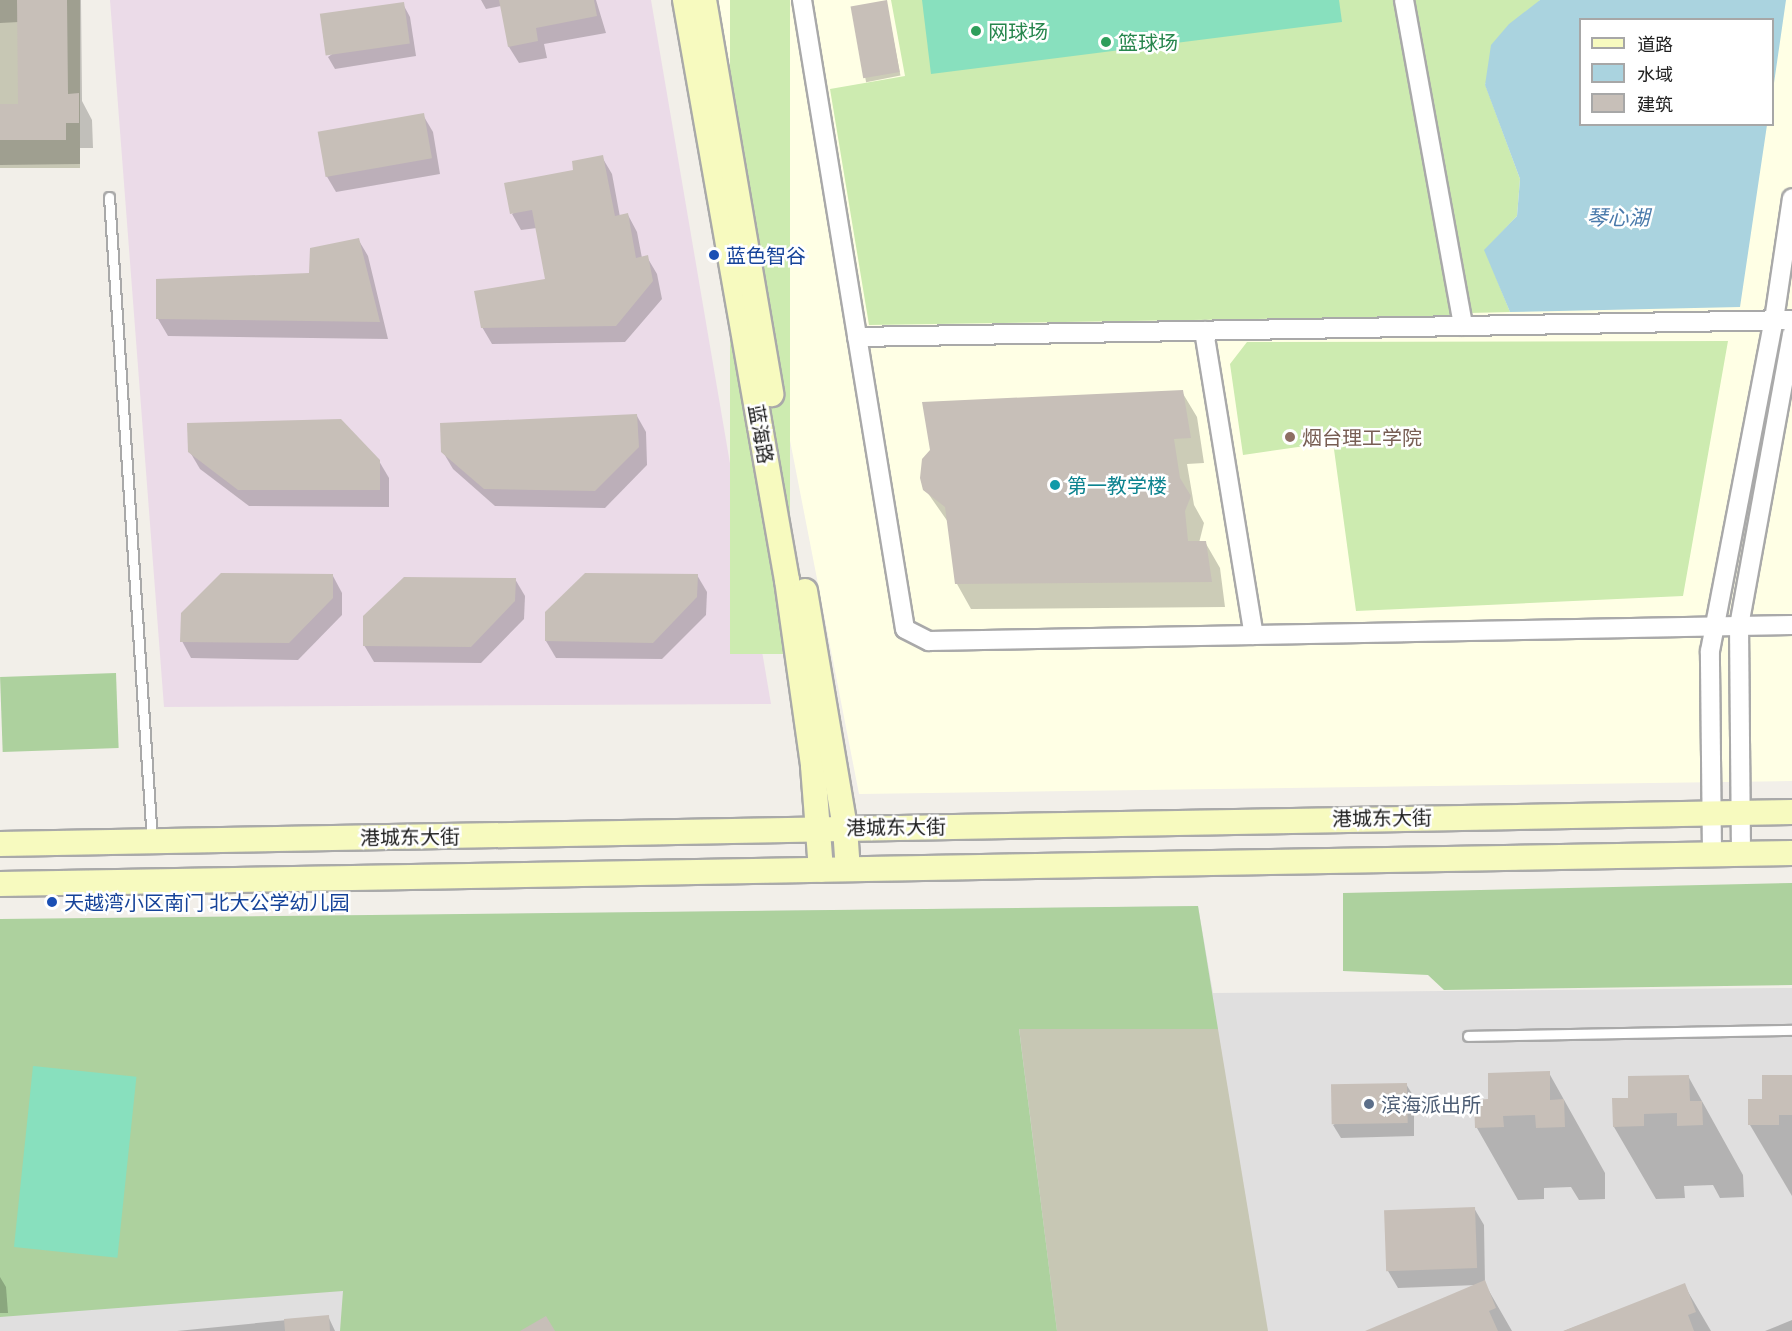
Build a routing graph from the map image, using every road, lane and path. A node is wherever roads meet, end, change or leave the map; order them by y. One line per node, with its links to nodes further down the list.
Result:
1 (685, 0): 20 (main road, 蓝海路)
2 (704, 0): 19 (main road, 蓝海路)
3 (802, 0): 11 (street)
4 (1404, 0): 8 (street)
5 (109, 197): 21 (lane)
6 (1792, 198): 7 (street)
7 (1783, 320): 8 (street); 14 (street)
8 (1463, 326): 9 (street)
9 (1204, 331): 11 (street); 15 (street)
10 (1792, 334): 13 (street)
11 (857, 337): 15 (street)
12 (1792, 625): 13 (street)
13 (1739, 626): 14 (street); 17 (street)
14 (1714, 627): 15 (street); 16 (street)
15 (1254, 635)
16 (1712, 812): 17 (main road, 港城东大街); 19 (main road, 港城东大街); 24 (street)
17 (1740, 812): 18 (main road, 港城东大街); 25 (street)
18 (1792, 812)
19 (845, 828): 20 (main road, 港城东大街); 26 (main road, 蓝海路)
20 (817, 830): 21 (main road, 港城东大街); 27 (main road, 蓝海路)
21 (152, 841): 22 (main road, 港城东大街)
22 (0, 843)
23 (1792, 853): 25 (main road, 港城东大街)
24 (1712, 854): 25 (main road, 港城东大街); 26 (main road, 港城东大街)
25 (1741, 854)
26 (848, 867): 27 (main road, 港城东大街)
27 (821, 870): 28 (main road, 港城东大街)
28 (0, 884)
29 (1792, 1030): 30 (lane)
30 (1468, 1036)

